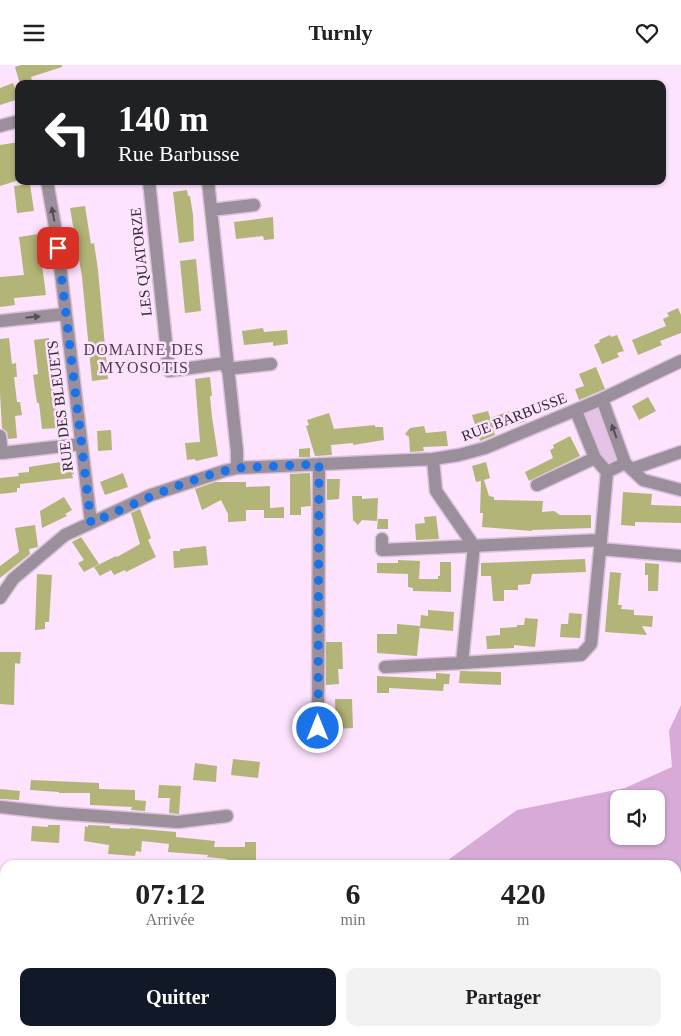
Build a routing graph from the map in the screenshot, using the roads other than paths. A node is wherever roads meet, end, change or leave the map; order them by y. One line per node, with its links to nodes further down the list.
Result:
1 (15, 122): 2 (street)
2 (0, 126)
3 (49, 185): 8 (street, RUE DES BLEUETS, one-way to 3)
4 (149, 185): 12 (street, LES QUATORZE)
5 (208, 185): 7 (street)
6 (254, 205): 7 (street)
7 (210, 210): 12 (street)
8 (65, 314): 9 (street, one-way to 8); 16 (street, RUE DES BLEUETS)
9 (0, 321)
10 (681, 361): 13 (street, RUE BARBUSSE)
11 (271, 364): 12 (street, LES QUATORZE)
12 (227, 366): 22 (street)
13 (602, 399): 14 (street, RUE BARBUSSE); 21 (street, one-way to 13)
14 (576, 411): 18 (street, RUE BARBUSSE); 19 (street)
15 (0, 436): 16 (street)
16 (80, 444): 26 (street, RUE DES BLEUETS)
17 (681, 452): 21 (street)
18 (433, 459): 20 (street, RUE BARBUSSE); 29 (street)
19 (596, 459): 23 (street); 24 (street)
20 (319, 464): 22 (street, RUE BARBUSSE); 34 (street)
21 (629, 466): 23 (street); 25 (street)
22 (237, 468): 26 (street, RUE BARBUSSE)
23 (608, 472): 28 (street)
24 (537, 485)
25 (681, 490)
26 (91, 523): 31 (street, RUE BARBUSSE)
27 (382, 539): 29 (street)
28 (601, 545): 29 (street); 30 (street); 32 (street)
29 (474, 546): 32 (street)
30 (681, 556)
31 (0, 598)
32 (462, 663): 33 (street)
33 (385, 667)
34 (318, 728)
35 (0, 807): 36 (street)
36 (227, 816)

